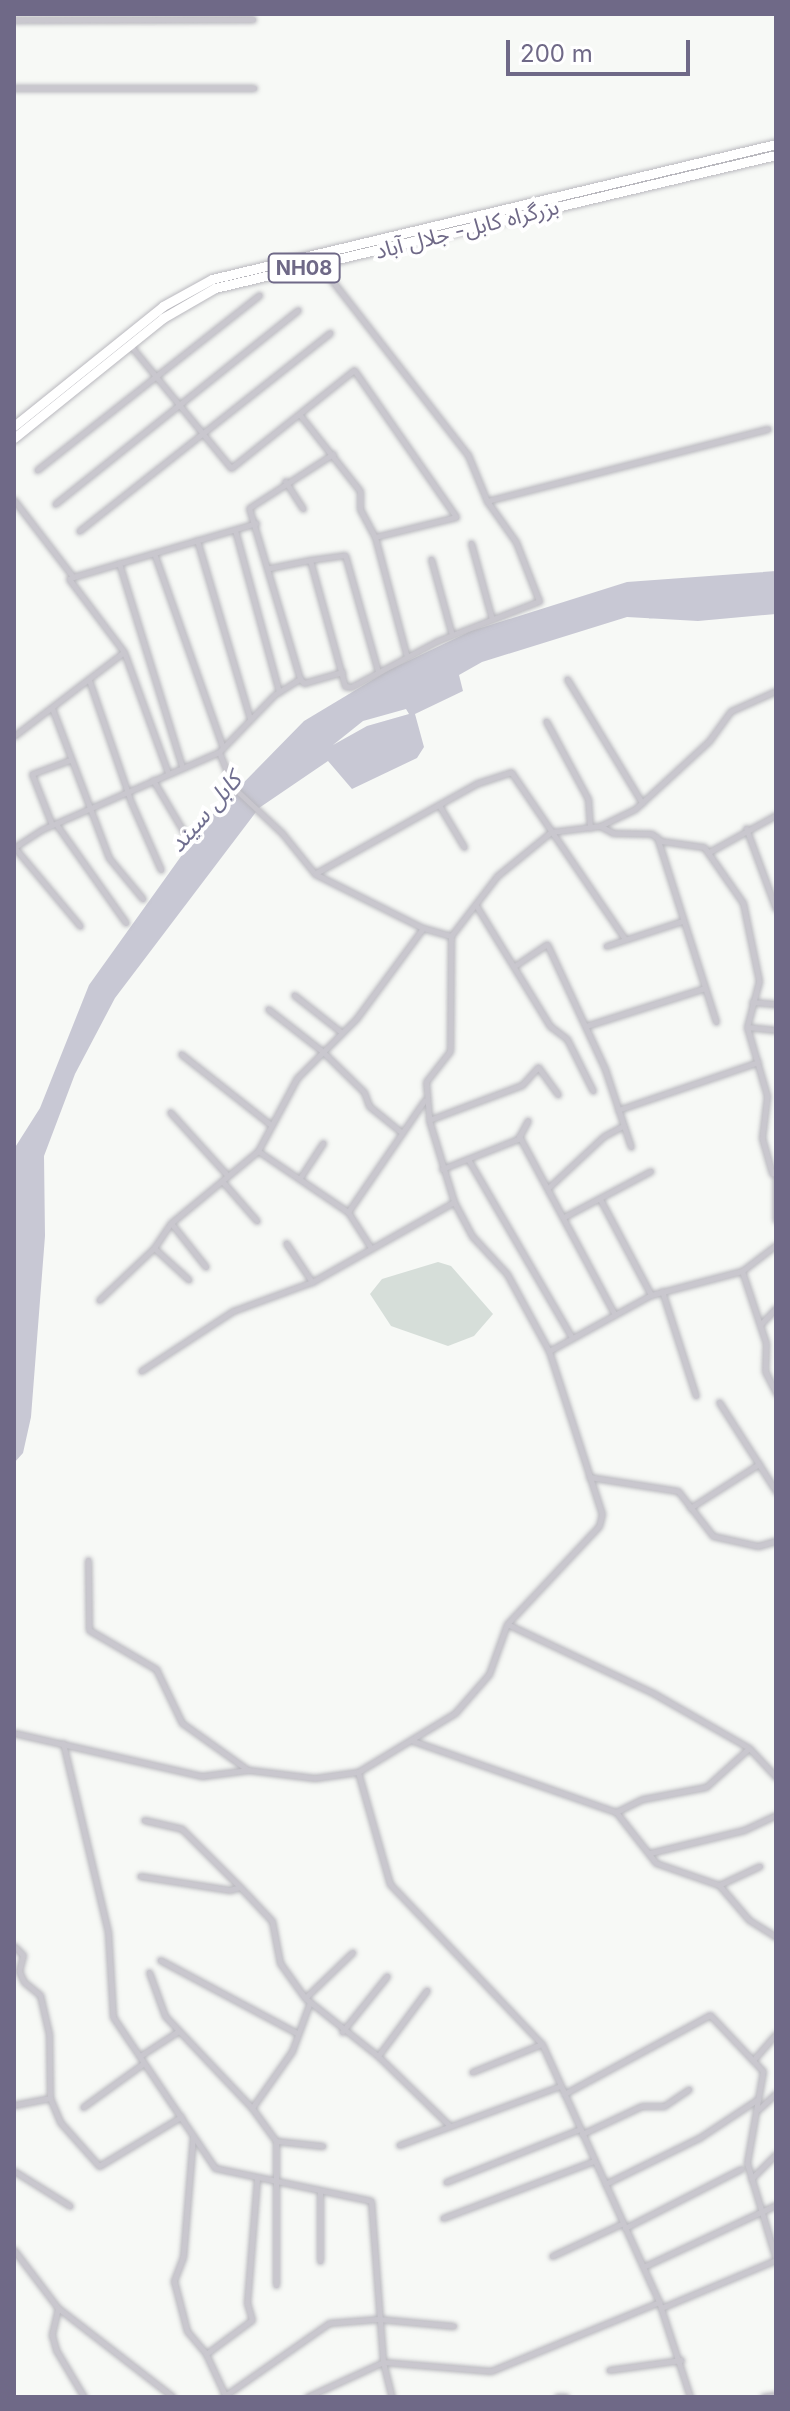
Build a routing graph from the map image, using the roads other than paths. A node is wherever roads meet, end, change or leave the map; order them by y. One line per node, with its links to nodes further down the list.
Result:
1 (158, 17): 2 (street); 3 (street)
2 (253, 19)
3 (14, 20)
4 (14, 88): 5 (street)
5 (254, 88)
6 (771, 150): 7 (highway, بزرگراه کابل- جلال آباد / NH08); 7 (highway, بزرگراه کابل- جلال آباد / NH08)
7 (533, 207): 8 (highway, بزرگراه کابل- جلال آباد / NH08); 16 (highway, بزرگراه کابل- جلال آباد / NH08)
8 (320, 265): 12 (highway, بزرگراه کابل- جلال آباد / NH08); 24 (street)
9 (259, 295): 13 (street)
10 (298, 310): 14 (street)
11 (330, 333): 18 (street)
12 (129, 344): 13 (street); 19 (highway, بزرگراه کابل- جلال آباد / NH08)
13 (157, 379): 14 (street); 21 (street)
14 (180, 405): 18 (street); 25 (street)
15 (300, 415): 18 (street); 20 (street); 30 (street)
16 (14, 426)
17 (768, 429): 24 (street)
18 (205, 434): 29 (street)
19 (14, 438)
20 (333, 454): 22 (street); 30 (street)
21 (37, 470)
22 (285, 481): 26 (street); 27 (street)
23 (14, 500): 38 (street)
24 (487, 501): 39 (street)
25 (55, 504)
26 (303, 509)
27 (256, 523): 28 (street); 37 (street)
28 (235, 530): 31 (street); 49 (street)
29 (79, 531)
30 (375, 537): 42 (street)
31 (197, 540): 33 (street); 51 (street)
32 (471, 543): 39 (street)
33 (154, 553): 36 (street); 54 (street)
34 (431, 559): 40 (street)
35 (310, 560): 37 (street); 43 (street); 44 (street)
36 (119, 563): 38 (street); 56 (street)
37 (270, 568): 45 (street)
38 (73, 577): 41 (street)
39 (492, 619): 40 (street)
40 (452, 635): 42 (street)
41 (124, 652): 47 (street); 57 (street)
42 (407, 657): 44 (street)
43 (342, 672): 44 (street); 45 (street)
44 (378, 672)
45 (300, 679): 49 (street)
46 (567, 679): 60 (street)
47 (89, 680): 50 (street); 59 (street)
48 (776, 691): 60 (street)
49 (279, 692): 51 (street)
50 (52, 708): 53 (street); 55 (street)
51 (250, 719): 54 (street)
52 (546, 721): 66 (street)
53 (14, 736)
54 (221, 750): 56 (street); 75 (street)
55 (70, 760): 62 (street); 64 (street)
56 (182, 767): 57 (street)
57 (168, 773): 58 (street)
58 (152, 780): 59 (street); 69 (street)
59 (127, 792): 62 (street); 74 (street)
60 (642, 803): 65 (street)
61 (439, 805): 68 (street); 72 (street); 75 (street)
62 (87, 810): 64 (street); 76 (street)
63 (776, 815): 67 (street)
64 (54, 824): 71 (street); 80 (street)
65 (600, 826): 66 (street); 70 (street)
66 (590, 828): 68 (street)
67 (746, 828): 73 (street); 78 (street)
68 (551, 832): 77 (street); 84 (street)
69 (185, 834)
70 (657, 836): 73 (street); 79 (street)
71 (14, 847): 81 (street)
72 (464, 847)
73 (709, 852): 89 (street)
74 (161, 870)
75 (315, 874): 82 (street)
76 (143, 899)
77 (477, 907): 83 (street); 86 (street)
78 (776, 909)
79 (682, 921): 84 (street); 87 (street)
80 (126, 923)
81 (80, 926)
82 (423, 928): 83 (street); 96 (street)
83 (451, 936): 102 (street)
84 (625, 939): 85 (street)
85 (606, 946)
86 (516, 965): 93 (street); 100 (street)
87 (705, 988): 92 (street); 93 (street)
88 (294, 995): 96 (street)
89 (752, 1002): 90 (street); 94 (street)
90 (776, 1004)
91 (268, 1009): 97 (street)
92 (716, 1022)
93 (586, 1026): 103 (street)
94 (747, 1027): 95 (street); 99 (street)
95 (776, 1030)
96 (341, 1032): 97 (street)
97 (322, 1051): 107 (street); 109 (street)
98 (181, 1054): 107 (street)
99 (758, 1062): 103 (street); 117 (street)
100 (593, 1091)
101 (558, 1095): 105 (street)
102 (424, 1101): 105 (street); 109 (street)
103 (618, 1110): 108 (street)
104 (170, 1112): 118 (street)
105 (429, 1120): 115 (street)
106 (528, 1120): 110 (street)
107 (271, 1125): 113 (street)
108 (623, 1126): 112 (street); 121 (street)
109 (401, 1132): 124 (street)
110 (519, 1136): 114 (street); 121 (street)
111 (323, 1143): 119 (street)
112 (631, 1147)
113 (258, 1151): 118 (street); 119 (street)
114 (468, 1159): 115 (street); 143 (street)
115 (442, 1169): 123 (street)
116 (651, 1171): 122 (street)
117 (774, 1172): 126 (street)
118 (228, 1176): 120 (street)
119 (300, 1178): 124 (street)
120 (222, 1181): 127 (street); 128 (street)
121 (548, 1188): 125 (street)
122 (600, 1199): 125 (street); 138 (street)
123 (454, 1202): 132 (street); 144 (street)
124 (348, 1212): 132 (street)
125 (564, 1217): 141 (street)
126 (776, 1220)
127 (257, 1221)
128 (171, 1223): 131 (street); 133 (street)
129 (286, 1243): 136 (street)
130 (776, 1245): 134 (street)
131 (154, 1248): 135 (street); 139 (street)
132 (371, 1248): 136 (street)
133 (206, 1267)
134 (742, 1271): 137 (street); 142 (street)
135 (189, 1280)
136 (312, 1282): 145 (street)
137 (662, 1291): 138 (street); 147 (street)
138 (651, 1295): 141 (street)
139 (99, 1300)
140 (776, 1308): 142 (street)
141 (614, 1313): 143 (street)
142 (760, 1325): 146 (street)
143 (572, 1338): 144 (street)
144 (549, 1351): 150 (street)
145 (141, 1371)
146 (776, 1393)
147 (696, 1396)
148 (719, 1402): 149 (street)
149 (759, 1464): 151 (street); 152 (street)
150 (588, 1477): 152 (street); 155 (street)
151 (776, 1491)
152 (690, 1508): 153 (street)
153 (776, 1541)
154 (88, 1560): 161 (street)
155 (507, 1624): 157 (street); 159 (street)
156 (14, 1733): 158 (street)
157 (412, 1740): 162 (street); 164 (street)
158 (63, 1743): 161 (street); 185 (street)
159 (749, 1748): 160 (street); 164 (street)
160 (773, 1768): 163 (street)
161 (249, 1770): 162 (street)
162 (358, 1772): 184 (street)
163 (776, 1777)
164 (616, 1812): 167 (street)
165 (776, 1815): 167 (street)
166 (144, 1820): 171 (street)
167 (650, 1853): 170 (street)
168 (760, 1866): 170 (street)
169 (140, 1876): 171 (street)
170 (719, 1885): 172 (street)
171 (240, 1887): 179 (street)
172 (776, 1937)
173 (14, 1946): 194 (street)
174 (353, 1952): 179 (street)
175 (160, 1960): 182 (street)
176 (149, 1972): 180 (street)
177 (387, 1976): 181 (street)
178 (427, 1990): 186 (street)
179 (307, 2000): 181 (street); 182 (street)
180 (177, 2032): 185 (street); 198 (street)
181 (342, 2032): 186 (street)
182 (297, 2033): 198 (street)
183 (776, 2034): 187 (street)
184 (542, 2044): 189 (street); 190 (street)
185 (140, 2056): 188 (street)
186 (378, 2056): 201 (street)
187 (755, 2058): 193 (street); 195 (street)
188 (144, 2063): 197 (street); 200 (street)
189 (472, 2072)
190 (560, 2086): 193 (street); 201 (street)
191 (689, 2089): 202 (street)
192 (776, 2093): 199 (street)
193 (564, 2095): 202 (street)
194 (50, 2098): 196 (street); 200 (street)
195 (758, 2099): 199 (street); 215 (street)
196 (14, 2105)
197 (83, 2107)
198 (252, 2108): 204 (street)
199 (759, 2109): 212 (street)
200 (181, 2117): 203 (street)
201 (450, 2126): 205 (street)
202 (581, 2132): 208 (street); 213 (street)
203 (193, 2135): 211 (street); 232 (street)
204 (276, 2141): 206 (street); 214 (street)
205 (399, 2145)
206 (323, 2146)
207 (776, 2154): 212 (street)
208 (594, 2161): 215 (street); 220 (street)
209 (741, 2169): 221 (street)
210 (14, 2171): 218 (street)
211 (257, 2178): 214 (street); 232 (street)
212 (751, 2180): 219 (street)
213 (446, 2182)
214 (277, 2184): 216 (street); 227 (street)
215 (605, 2184): 221 (street)
216 (320, 2191): 225 (street); 230 (street)
217 (776, 2205): 219 (street)
218 (70, 2206)
219 (760, 2212): 224 (street); 226 (street)
220 (443, 2218)
221 (624, 2225): 223 (street); 226 (street)
222 (14, 2250): 229 (street)
223 (552, 2256)
224 (776, 2260): 228 (street)
225 (320, 2261)
226 (643, 2267): 228 (street)
227 (276, 2285)
228 (660, 2305): 233 (street); 234 (street)
229 (58, 2308): 238 (street); 239 (street)
230 (378, 2319): 231 (street); 234 (street); 237 (street)
231 (454, 2326)
232 (206, 2354): 237 (street)
233 (681, 2360): 235 (street); 244 (street)
234 (383, 2362): 240 (street); 241 (street)
235 (609, 2370)
236 (776, 2395): 245 (street)
237 (224, 2396)
238 (84, 2397)
239 (173, 2397)
240 (307, 2397)
241 (392, 2397)
242 (557, 2397): 243 (street)
243 (566, 2397)
244 (690, 2397)
245 (763, 2397)

